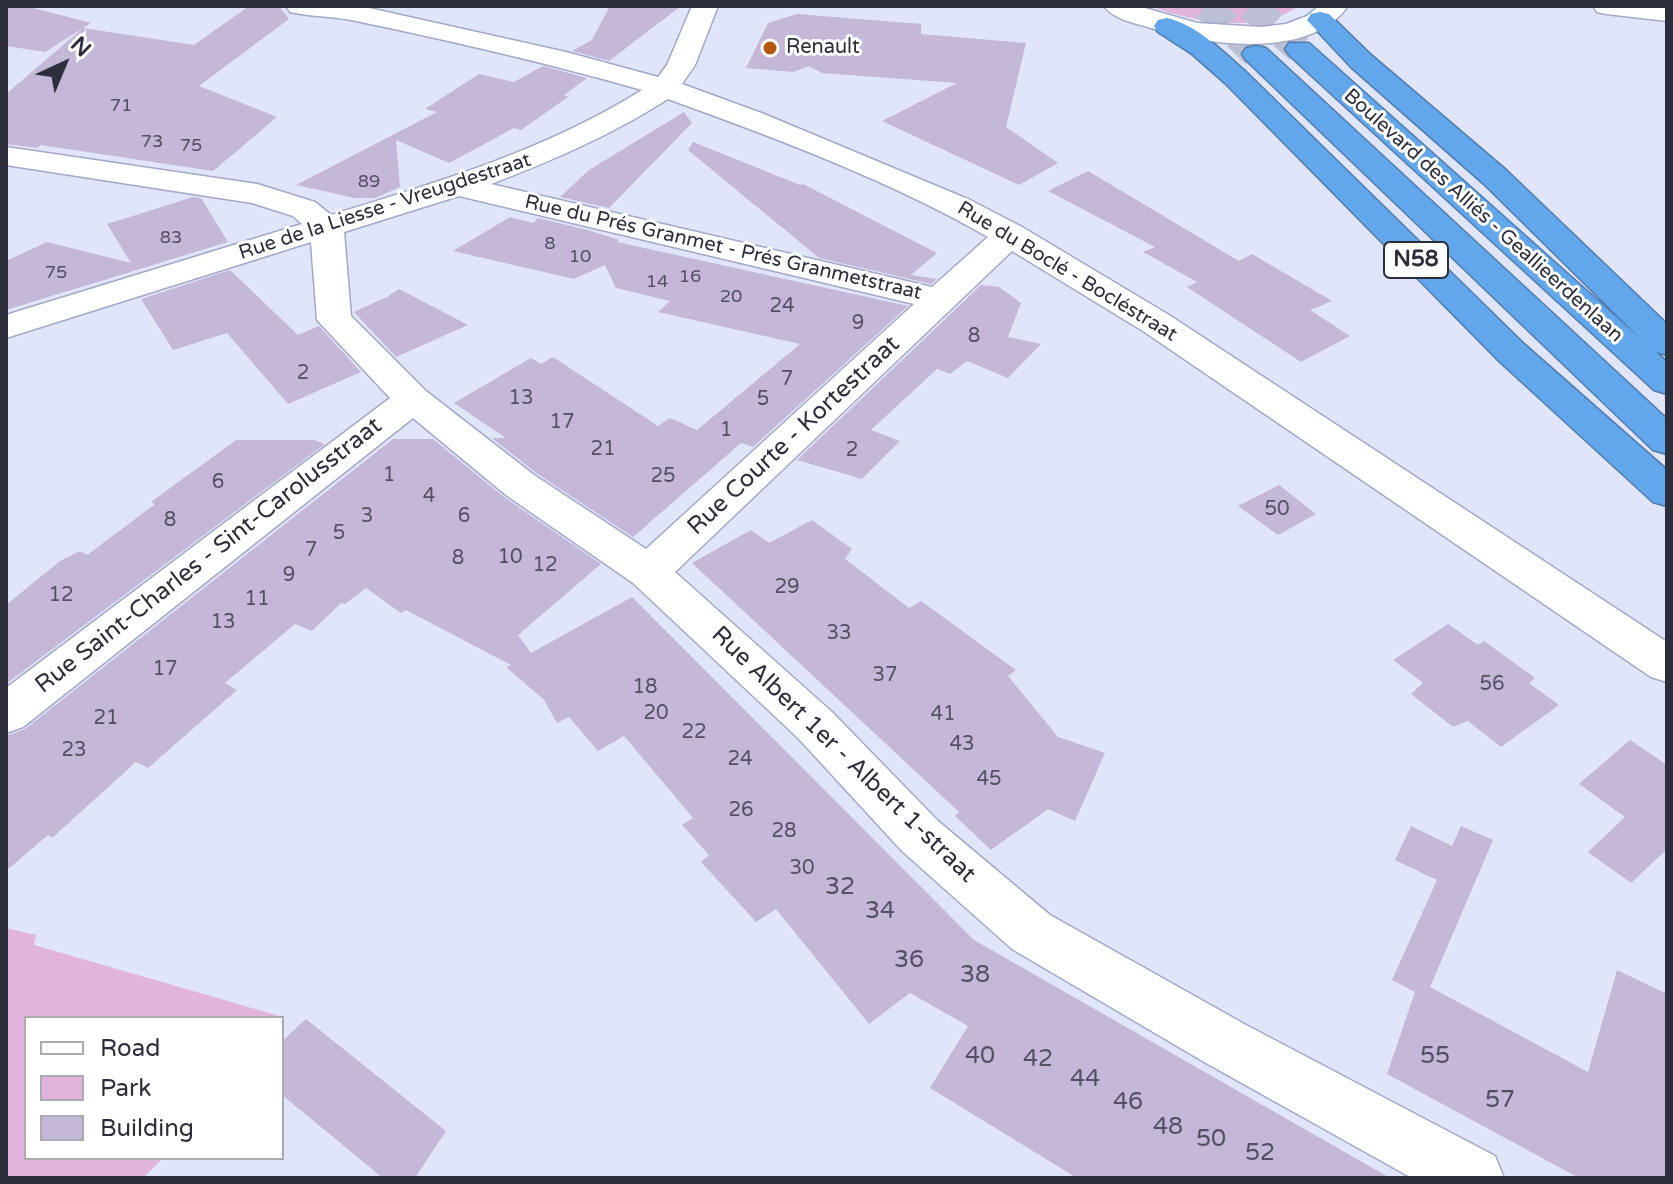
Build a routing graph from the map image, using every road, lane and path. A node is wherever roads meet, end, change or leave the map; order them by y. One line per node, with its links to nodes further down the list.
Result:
1 (299, 6): 6 (street, Rue du Boclé - Bocléstraat)
2 (705, 6): 12 (street, Rue de la Liesse - Vreugdestraat)
3 (1109, 6): 4 (street)
4 (1118, 6): 9 (street)
5 (1606, 6): 8 (street)
6 (346, 9): 12 (street, Rue du Boclé - Bocléstraat)
7 (1327, 13): 9 (street); 19 (highway)
8 (1667, 13)
9 (1167, 26): 23 (highway, N58)
10 (1299, 49): 20 (highway, Boulevard des Alliés - Geallieerdenlaan)
11 (1256, 54): 22 (highway, Boulevard des Alliés - Geallieerdenlaan / N58)
12 (665, 88): 14 (street, Rue de la Liesse - Vreugdestraat); 16 (street, Rue du Boclé - Bocléstraat)
13 (6, 156): 15 (street)
14 (458, 186): 15 (street, Rue de la Liesse - Vreugdestraat); 17 (street, Rue du Prés Granmet - Prés Granmetstraat)
15 (327, 228): 18 (street, Rue de la Liesse - Vreugdestraat); 21 (street, Rue Albert 1er - Albert 1-straat)
16 (1010, 234): 17 (street, Rue Courte - Kortestraat); 25 (street, Rue du Boclé - Bocléstraat)
17 (941, 300): 24 (street, Rue Courte - Kortestraat)
18 (6, 327)
19 (1667, 344)
20 (1667, 382)
21 (413, 399): 24 (street, Rue Albert 1er - Albert 1-straat); 26 (street, Rue Saint-Charles - Sint-Carolusstraat)
22 (1667, 441)
23 (1667, 492)
24 (648, 572): 27 (street, Rue Albert 1er - Albert 1-straat)
25 (1667, 665)
26 (6, 714)
27 (1473, 1178)

